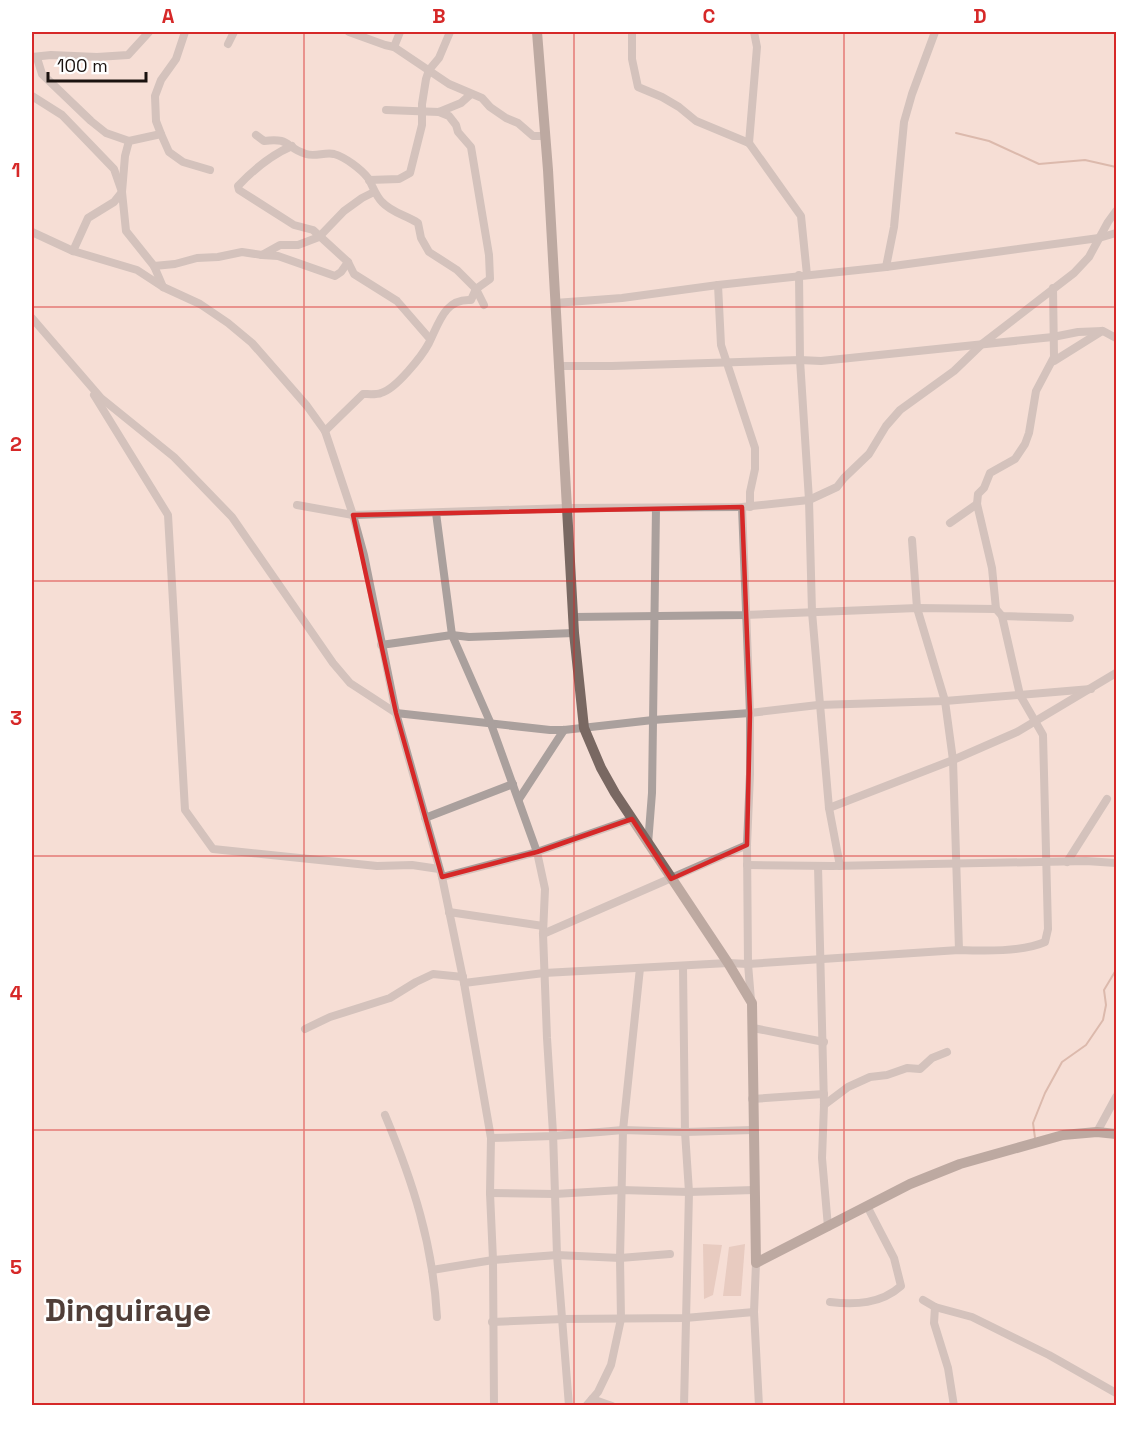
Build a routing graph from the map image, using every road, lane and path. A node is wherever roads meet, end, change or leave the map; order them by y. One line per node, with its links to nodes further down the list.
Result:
1 (149, 32): 13 (street)
2 (185, 32): 20 (street)
3 (234, 32): 11 (street)
4 (349, 32): 12 (street)
5 (400, 32): 12 (street)
6 (450, 32): 14 (street)
7 (537, 32): 22 (main road)
8 (632, 32): 24 (street)
9 (754, 32): 24 (street)
10 (935, 32): 39 (street)
11 (228, 44)
12 (394, 47): 14 (street)
13 (34, 58): 23 (street)
14 (429, 70): 15 (street); 18 (street)
15 (471, 94): 19 (street); 22 (street)
16 (32, 96): 28 (street)
17 (386, 110): 18 (street)
18 (422, 110): 19 (street); 27 (street)
19 (439, 112): 44 (street)
20 (161, 134): 23 (street); 26 (street)
21 (255, 135): 25 (street)
22 (545, 136): 45 (main road)
23 (129, 141): 28 (street)
24 (749, 143): 40 (street)
25 (292, 146): 27 (street); 33 (street)
26 (210, 170)
27 (369, 180): 29 (street)
28 (122, 192): 35 (street); 38 (street)
29 (374, 192): 33 (street); 44 (street)
30 (1116, 211): 34 (street)
31 (32, 232): 35 (street)
32 (1116, 233): 34 (street)
33 (319, 237): 36 (street); 37 (street)
34 (1099, 238): 39 (street); 43 (street)
35 (74, 251): 42 (street)
36 (261, 255): 37 (street); 38 (street)
37 (348, 262): 51 (street)
38 (154, 266): 42 (street)
39 (886, 267): 40 (street)
40 (803, 275): 41 (street); 53 (street)
41 (718, 285): 45 (street); 55 (street)
42 (163, 287): 58 (street)
43 (1053, 288): 49 (street); 52 (street)
44 (476, 289): 46 (street); 51 (street)
45 (555, 303): 56 (main road)
46 (484, 305)
47 (32, 318): 57 (street)
48 (1103, 331): 49 (street); 50 (street); 54 (street)
49 (1053, 337): 52 (street); 54 (street)
50 (1116, 338)
51 (430, 339): 58 (street)
52 (982, 344): 53 (street); 59 (street)
53 (800, 360): 55 (street); 59 (street)
54 (1054, 361): 60 (street)
55 (727, 363): 56 (street); 62 (street)
56 (558, 366): 63 (main road)
57 (86, 382): 84 (street); 108 (street)
58 (325, 431): 66 (street)
59 (809, 500): 62 (street); 70 (street)
60 (977, 504): 67 (street); 71 (street)
61 (297, 505): 66 (street)
62 (746, 507): 64 (street); 72 (street)
63 (567, 508): 64 (street); 65 (street); 73 (main road)
64 (656, 508): 74 (street)
65 (436, 513): 66 (street); 77 (street)
66 (353, 515): 78 (street)
67 (950, 523)
68 (912, 540): 69 (street)
69 (917, 608): 70 (street); 71 (street); 82 (street)
70 (812, 612): 72 (street); 83 (street)
71 (999, 612): 75 (street); 81 (street)
72 (745, 615): 74 (street); 85 (street)
73 (573, 617): 74 (street); 76 (main road)
74 (655, 617): 86 (street)
75 (1070, 618)
76 (574, 633): 77 (street); 89 (main road)
77 (452, 635): 78 (street); 88 (street)
78 (381, 645): 84 (street)
79 (1116, 674): 80 (street)
80 (1091, 689): 81 (street); 87 (street)
81 (1020, 695): 82 (street); 87 (street)
82 (945, 701): 83 (street); 91 (street)
83 (818, 705): 85 (street); 95 (street)
84 (396, 713): 88 (street); 96 (street)
85 (750, 713): 86 (street); 99 (street)
86 (653, 720): 89 (street); 98 (street)
87 (1037, 722): 91 (street); 102 (street)
88 (491, 724): 90 (street); 92 (street)
89 (585, 728): 90 (street); 97 (main road)
90 (564, 730): 93 (street)
91 (954, 760): 95 (street); 105 (street)
92 (513, 783): 93 (street); 96 (street)
93 (519, 799): 100 (street)
94 (1107, 799): 101 (street)
95 (829, 808): 107 (street)
96 (425, 818): 108 (street)
97 (632, 819): 98 (main road); 100 (street)
98 (648, 844): 109 (main road)
99 (747, 845): 104 (street); 109 (street)
100 (537, 852): 108 (street); 111 (street)
101 (1066, 862): 102 (street); 103 (street)
102 (1046, 863): 105 (street); 112 (street)
103 (1116, 863)
104 (747, 865): 106 (street); 115 (street)
105 (958, 865): 107 (street); 112 (street)
106 (818, 866): 107 (street); 113 (street)
107 (840, 866)
108 (441, 873): 110 (street)
109 (671, 879): 111 (street); 114 (main road)
110 (448, 912): 111 (street); 119 (street)
111 (543, 930): 118 (street)
112 (959, 950): 113 (street)
113 (820, 959): 115 (street); 123 (street)
114 (728, 963): 115 (street); 116 (street); 120 (main road)
115 (748, 964): 120 (street)
116 (683, 967): 117 (street); 132 (street)
117 (640, 968): 118 (street); 130 (street)
118 (544, 973): 119 (street); 135 (street)
119 (464, 980): 122 (street); 136 (street)
120 (752, 1003): 121 (main road)
121 (753, 1028): 123 (street); 127 (main road)
122 (305, 1029)
123 (824, 1042): 125 (street)
124 (947, 1052): 128 (street)
125 (824, 1094): 127 (street); 128 (street)
126 (1116, 1097): 133 (street)
127 (752, 1099): 131 (main road)
128 (824, 1105): 143 (street)
129 (385, 1115): 149 (street)
130 (623, 1130): 132 (street); 135 (street); 137 (street)
131 (753, 1130): 132 (street); 138 (main road)
132 (686, 1132): 139 (street)
133 (1097, 1132): 134 (main road); 142 (main road)
134 (1116, 1134)
135 (553, 1136): 136 (street); 141 (street)
136 (491, 1138): 140 (street)
137 (621, 1190): 139 (street); 141 (street); 146 (street)
138 (754, 1191): 139 (street); 148 (main road)
139 (689, 1192): 155 (street)
140 (490, 1193): 141 (street); 147 (street)
141 (555, 1194): 145 (street)
142 (867, 1206): 143 (main road); 151 (street)
143 (828, 1227): 148 (main road)
144 (670, 1254): 146 (street)
145 (557, 1255): 146 (street); 147 (street); 156 (street)
146 (620, 1258): 157 (street)
147 (493, 1260): 149 (street); 158 (street)
148 (756, 1263): 153 (street)
149 (432, 1270): 154 (street)
150 (923, 1300): 152 (street)
151 (830, 1302)
152 (935, 1307): 159 (street); 166 (street)
153 (754, 1312): 155 (street); 165 (street)
154 (437, 1317)
155 (686, 1318): 157 (street); 164 (street)
156 (563, 1319): 157 (street); 158 (street); 162 (street)
157 (621, 1320): 160 (street)
158 (492, 1322): 161 (street)
159 (1116, 1393)
160 (589, 1402): 163 (street)
161 (495, 1406)
162 (569, 1406)
163 (612, 1406)
164 (684, 1406)
165 (759, 1406)
166 (954, 1406)

